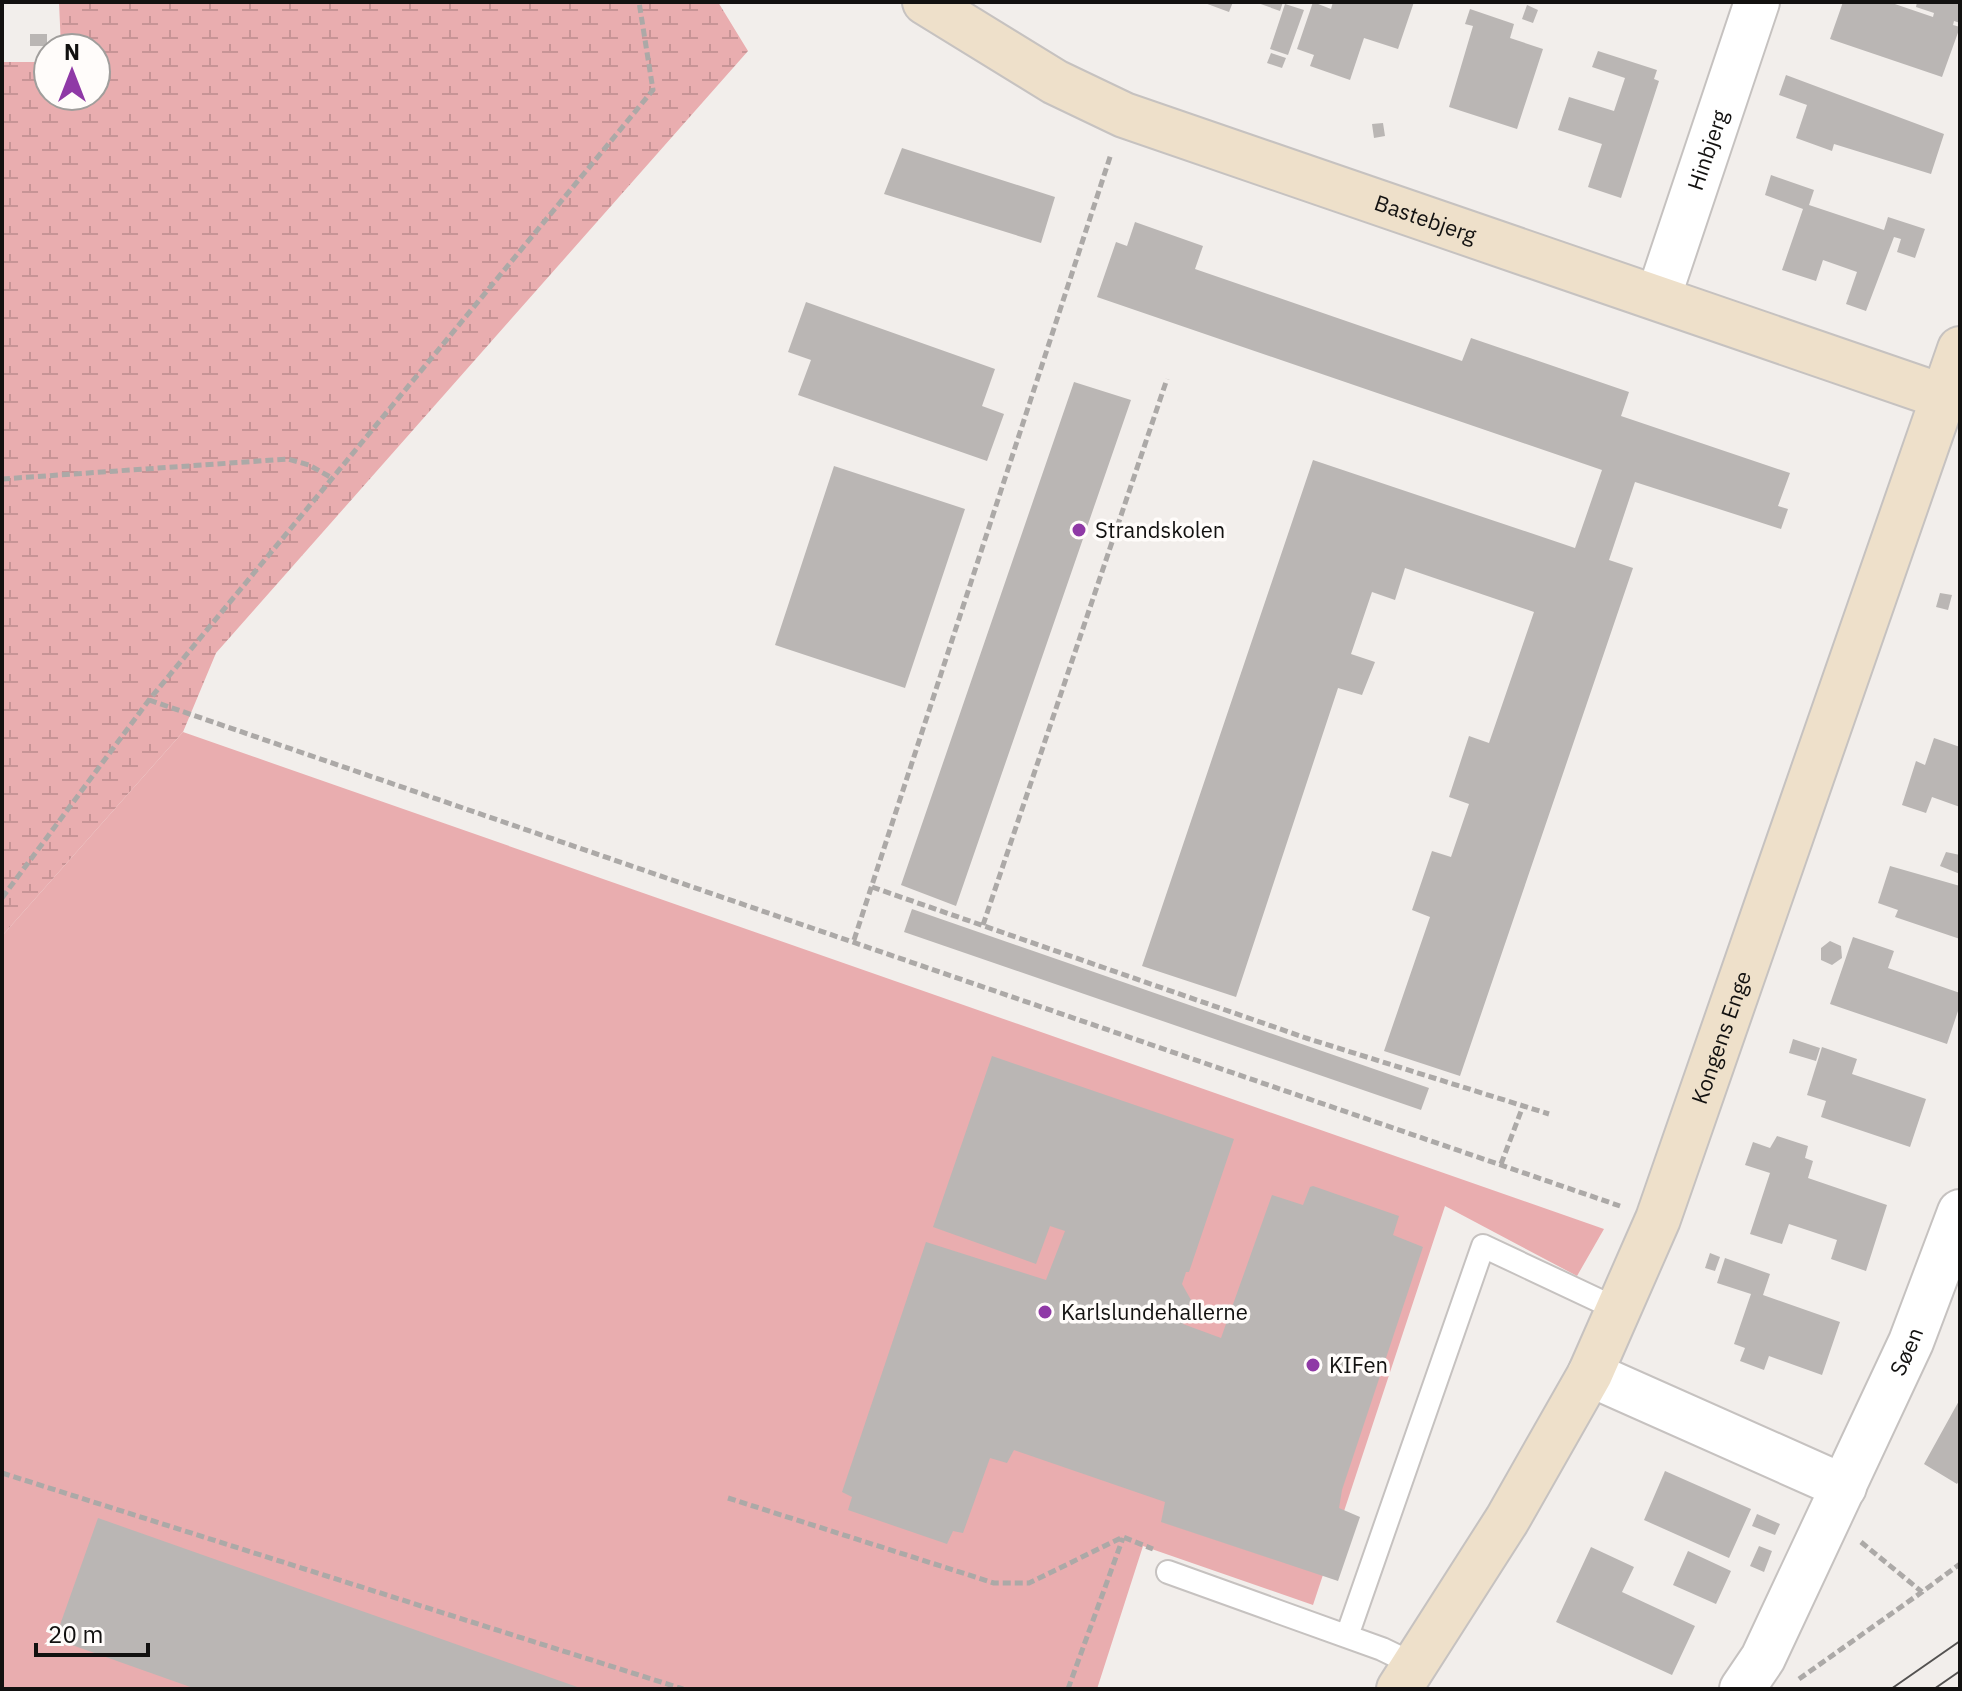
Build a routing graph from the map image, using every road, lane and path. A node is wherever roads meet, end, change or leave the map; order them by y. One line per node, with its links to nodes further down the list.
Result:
1 (639, 2): 9 (path)
2 (925, 2): 4 (street, Bastebjerg)
3 (1757, 2): 5 (street, Hinbjerg)
4 (1124, 115): 5 (street, Bastebjerg); 12 (path)
5 (1658, 298): 8 (street, Bastebjerg)
6 (1960, 349): 8 (street, Kongens Enge)
7 (1167, 379): 14 (path)
8 (1944, 397): 20 (street, Kongens Enge)
9 (332, 478): 10 (path); 11 (path)
10 (2, 479)
11 (149, 700): 13 (path); 15 (path)
12 (872, 887): 14 (path); 15 (path)
13 (2, 898)
14 (983, 925): 16 (path)
15 (854, 940): 18 (path)
16 (1523, 1106): 17 (path); 18 (path)
17 (1549, 1114)
18 (1501, 1164): 20 (path)
19 (1960, 1212): 25 (street, Søen)
20 (1658, 1219): 21 (street, Kongens Enge)
21 (1619, 1310): 22 (street, Kongens Enge); 30 (lane)
22 (1590, 1374): 25 (street); 31 (street, Kongens Enge)
23 (2, 1473): 33 (path)
24 (728, 1498): 26 (path)
25 (1837, 1501): 29 (path); 35 (street, Søen)
26 (1123, 1537): 28 (path); 34 (path)
27 (1960, 1564): 29 (path)
28 (1168, 1572): 30 (lane)
29 (1922, 1592): 32 (path)
30 (1347, 1636): 31 (lane)
31 (1407, 1677)
32 (1797, 1680)
33 (683, 1689)
34 (1068, 1689)
35 (1742, 1689)

